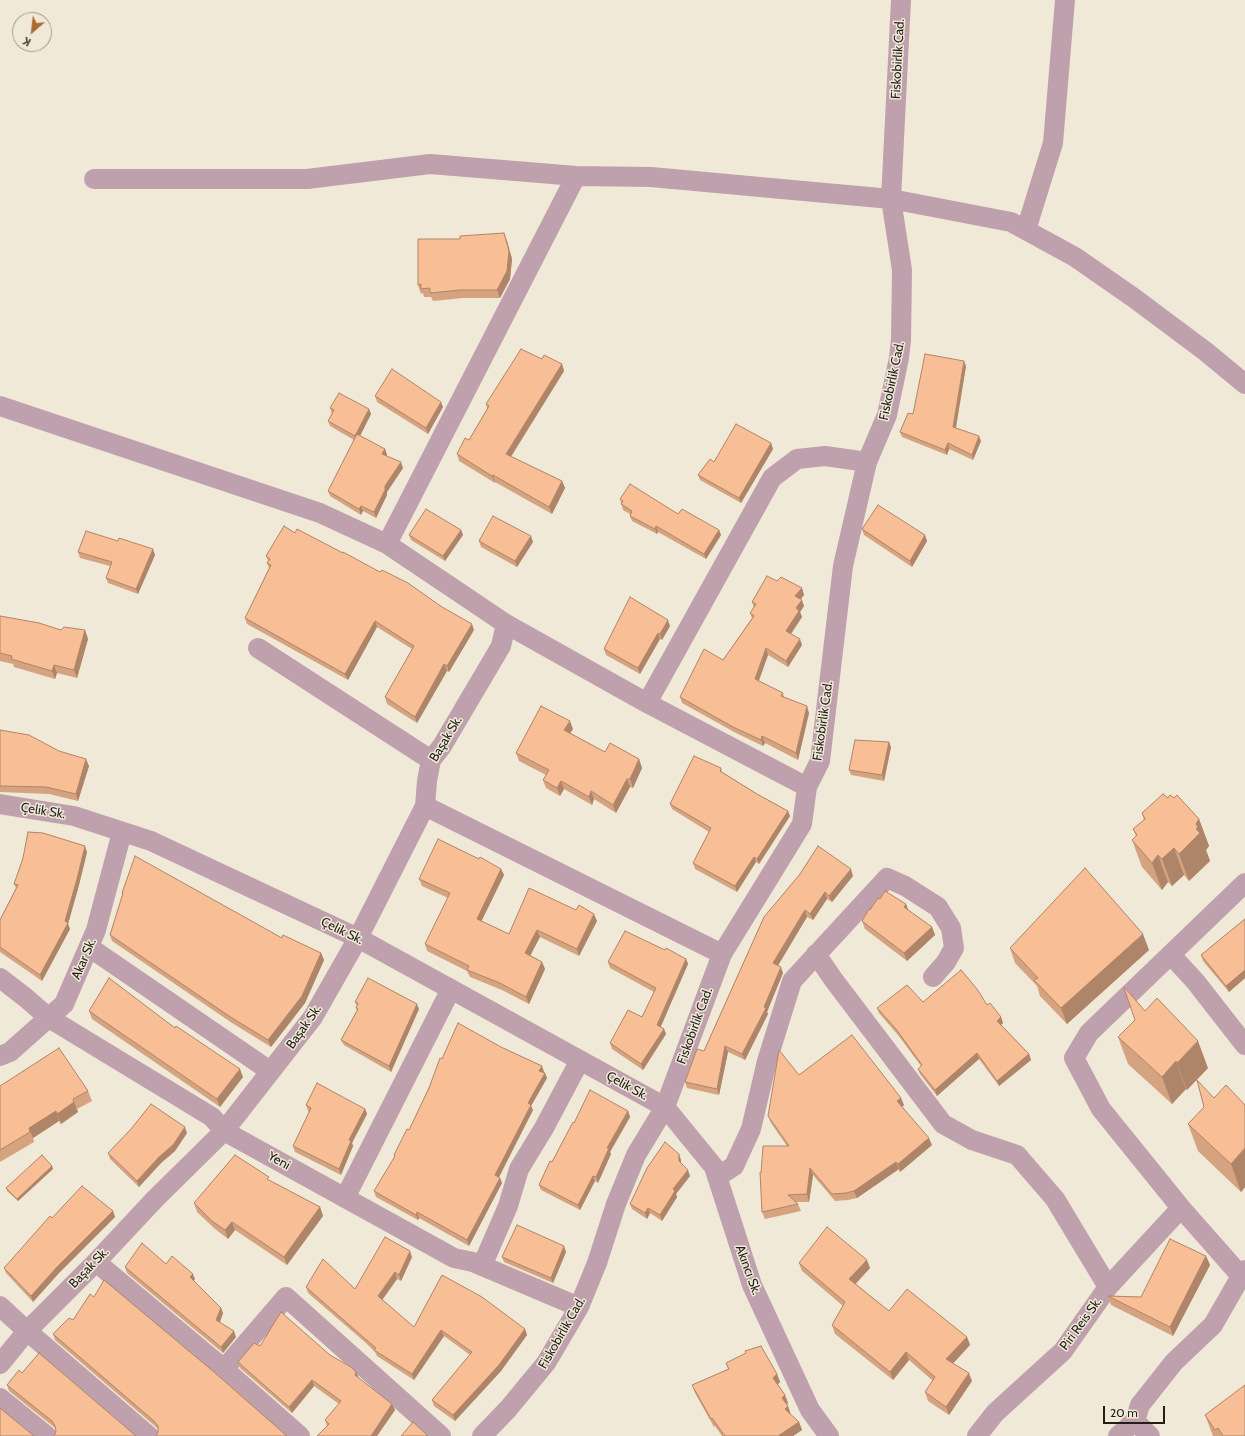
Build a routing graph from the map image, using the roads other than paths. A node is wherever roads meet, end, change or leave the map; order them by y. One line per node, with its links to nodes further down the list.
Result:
1 (901, 0): 5 (street, Fiskobirlik Cad.)
2 (1065, 0): 6 (street)
3 (576, 176): 4 (street); 5 (street); 10 (street)
4 (94, 179)
5 (891, 199): 6 (street); 9 (street, Fiskobirlik Cad.)
6 (1026, 230): 7 (street)
7 (1245, 384)
8 (0, 406): 10 (street)
9 (867, 462): 13 (street); 15 (street, Fiskobirlik Cad.)
10 (387, 544): 11 (street)
11 (506, 624): 13 (street); 14 (street, Başak Sk.)
12 (258, 648): 14 (street)
13 (647, 703): 15 (street)
14 (431, 760): 17 (street, Başak Sk.)
15 (807, 787): 22 (street, Fiskobirlik Cad.)
16 (0, 804): 18 (street, Çelik Sk.)
17 (425, 806): 20 (street, Başak Sk.); 22 (street)
18 (122, 832): 20 (street, Çelik Sk.); 21 (street, Akar Sk.)
19 (1245, 884): 24 (street)
20 (358, 938): 27 (street, Çelik Sk.); 32 (street, Başak Sk.)
21 (89, 947): 28 (street, Akar Sk.); 32 (street)
22 (722, 954): 33 (street, Fiskobirlik Cad.)
23 (816, 954): 25 (street); 35 (street); 41 (street)
24 (1171, 955): 29 (street); 37 (street)
25 (933, 977)
26 (0, 978): 28 (street, Yeni)
27 (451, 989): 31 (street, Çelik Sk.); 36 (street)
28 (49, 1018): 30 (street, Akar Sk.); 34 (street, Yeni)
29 (1245, 1045)
30 (0, 1056)
31 (580, 1060): 33 (street, Çelik Sk.); 39 (street)
32 (270, 1071): 34 (street, Başak Sk.)
33 (664, 1107): 35 (street, Akıncı Sk.); 43 (street, Fiskobirlik Cad.)
34 (224, 1131): 36 (street, Yeni); 38 (street, Başak Sk.)
35 (717, 1177): 54 (street, Akıncı Sk.)
36 (345, 1198): 39 (street, Yeni)
37 (1181, 1208): 40 (street); 41 (street, Piri Reis Sk.)
38 (96, 1262): 44 (street, Başak Sk.); 46 (street)
39 (482, 1266): 43 (street, Yeni)
40 (1242, 1277): 48 (street)
41 (1108, 1287): 55 (street, Piri Reis Sk.)
42 (0, 1306): 44 (street)
43 (579, 1307): 53 (street, Fiskobirlik Cad.)
44 (27, 1331): 45 (street, Başak Sk.); 50 (street)
45 (0, 1364)
46 (224, 1369): 51 (street); 52 (street)
47 (0, 1398): 49 (street)
48 (1135, 1421): 56 (street); 57 (street)
49 (47, 1436)
50 (149, 1436)
51 (300, 1436)
52 (441, 1436)
53 (482, 1436)
54 (829, 1436)
55 (977, 1436)
56 (1118, 1436)
57 (1150, 1436)

